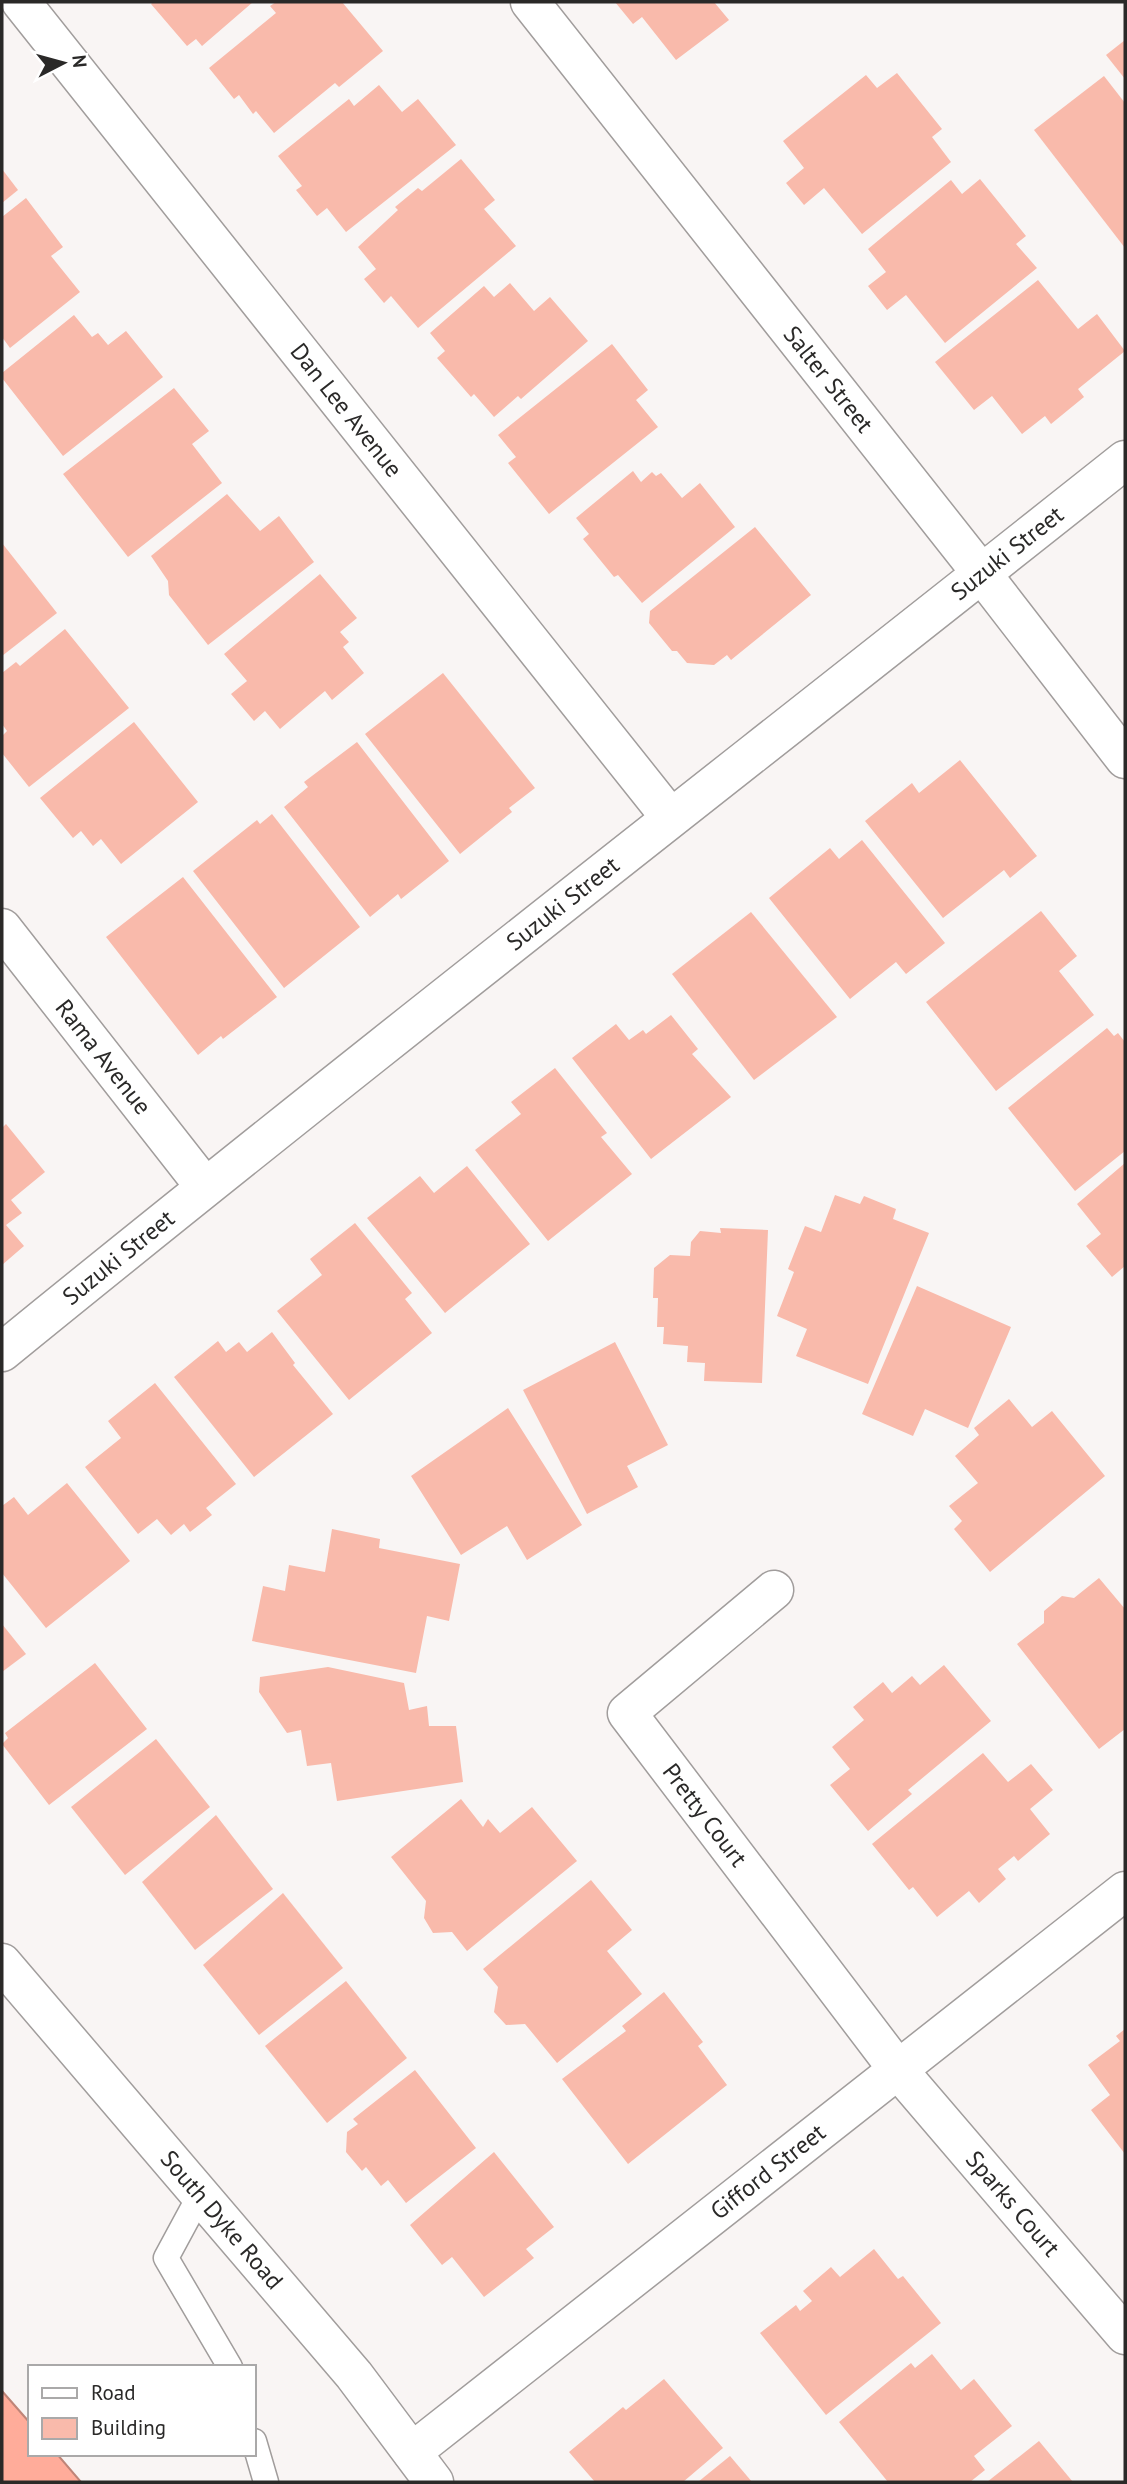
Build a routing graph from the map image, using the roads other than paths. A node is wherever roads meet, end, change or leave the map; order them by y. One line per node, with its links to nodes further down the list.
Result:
1 (21, 2): 6 (street, Dan Lee Avenue)
2 (530, 2): 4 (street, Salter Street)
3 (1125, 460): 4 (street, Suzuki Street)
4 (982, 574): 5 (street, Salter Street); 6 (street, Suzuki Street)
5 (1125, 759)
6 (670, 817): 8 (street, Suzuki Street)
7 (2, 928): 8 (street, Rama Avenue)
8 (205, 1187): 9 (street, Suzuki Street)
9 (2, 1352)
10 (774, 1590): 13 (street, Pretty Court)
11 (1125, 1891): 13 (street, Gifford Street)
12 (2, 1963): 14 (street, South Dyke Road)
13 (899, 2071): 15 (street, Sparks Court); 18 (street, Gifford Street)
14 (200, 2195): 16 (lane); 18 (street, South Dyke Road)
15 (1125, 2335)
16 (229, 2365)
17 (256, 2448): 19 (lane)
18 (412, 2452): 20 (street, South Dyke Road)
19 (266, 2482)
20 (434, 2482)

